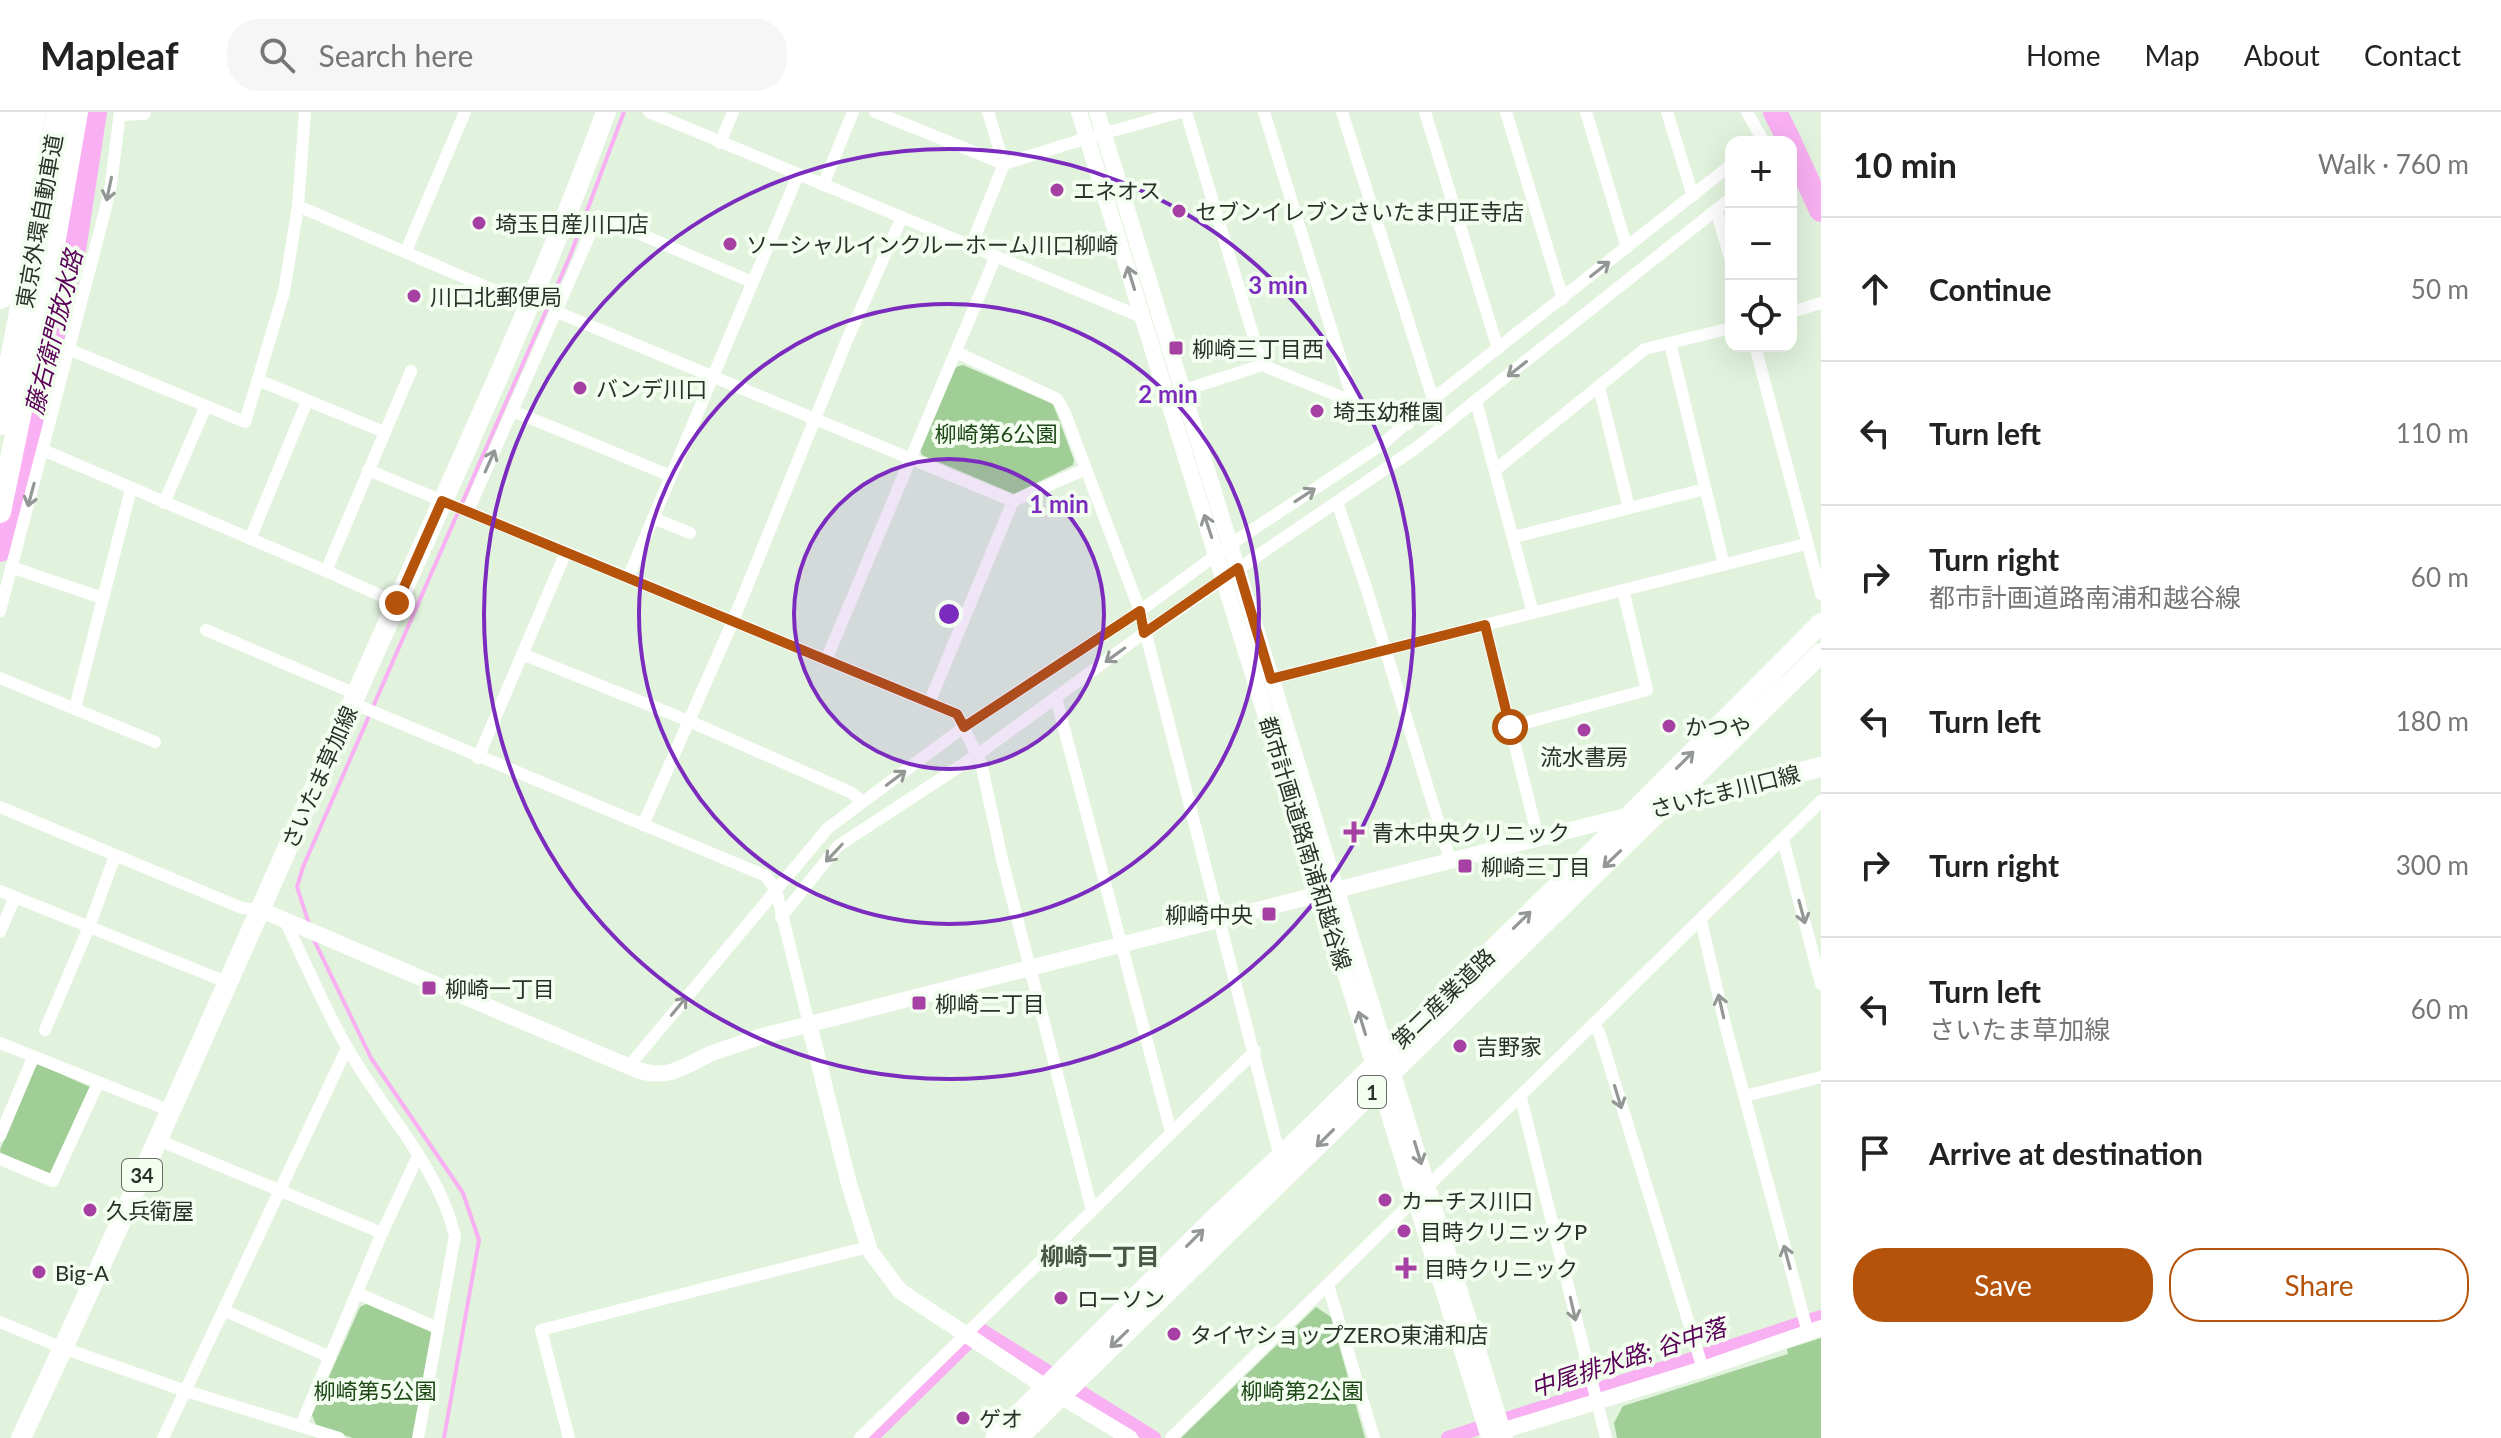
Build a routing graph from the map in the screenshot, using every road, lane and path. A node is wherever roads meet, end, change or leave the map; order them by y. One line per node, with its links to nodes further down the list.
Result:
1 (7, 112): 30 (highway)
2 (20, 112): 40 (highway)
3 (34, 112): 47 (highway, 東京外環自動車道)
4 (59, 112): 76 (highway, 東京外環自動車道)
5 (69, 112): 56 (highway)
6 (76, 112): 56 (highway)
7 (145, 112): 26 (street)
8 (305, 112): 37 (street)
9 (465, 112): 44 (street)
10 (606, 112): 50 (main road, さいたま草加線 / 34)
11 (649, 112): 29 (street)
12 (733, 112): 29 (street)
13 (853, 112): 34 (street)
14 (875, 112): 31 (street)
15 (988, 112): 31 (street)
16 (1079, 112): 27 (street, 都市計画道路南浦和越谷線)
17 (1097, 112): 27 (street, 都市計画道路南浦和越谷線)
18 (1184, 112): 27 (street); 63 (street)
19 (1264, 112): 72 (street)
20 (1342, 112): 69 (street)
21 (1425, 112): 60 (street)
22 (1506, 112): 48 (street)
23 (1586, 112): 43 (street)
24 (1667, 112): 35 (street)
25 (1747, 112): 28 (street)
26 (120, 114): 59 (street, one-way to 59)
27 (1095, 136): 31 (street); 53 (street, 都市計画道路南浦和越谷線, one-way to 27); 68 (street, 都市計画道路南浦和越谷線)
28 (1759, 136)
29 (720, 143): 33 (street)
30 (0, 147)
31 (1004, 164): 42 (street)
32 (1725, 170): 35 (street)
33 (798, 175): 34 (street); 46 (street)
34 (823, 185): 39 (street)
35 (1693, 196): 43 (street)
36 (1725, 203): 38 (street)
37 (298, 206): 44 (street); 66 (street)
38 (1716, 210): 41 (street); 57 (street)
39 (902, 217): 42 (street); 75 (street)
40 (0, 219)
41 (1725, 241)
42 (971, 246): 45 (street)
43 (1627, 248): 48 (street, one-way to 43)
44 (406, 251): 50 (street)
45 (996, 256): 53 (street); 61 (street)
46 (752, 282): 52 (street); 65 (street)
47 (0, 297)
48 (1563, 299): 54 (street)
49 (1821, 303): 51 (street)
50 (528, 305): 87 (main road, さいたま草加線 / 34)
51 (1797, 310)
52 (557, 312): 65 (street); 74 (street)
53 (1144, 318): 99 (street, 都市計画道路南浦和越谷線, one-way to 53)
54 (1532, 322): 57 (street); 60 (street)
55 (1725, 329): 58 (street)
56 (37, 336): 93 (highway)
57 (1549, 343): 71 (street, one-way to 71)
58 (1670, 343): 67 (street); 86 (street)
59 (68, 349): 73 (street); 79 (street)
60 (1498, 349): 69 (street)
61 (956, 352): 80 (street); 81 (street)
62 (1757, 352): 98 (street)
63 (1262, 365): 68 (street); 72 (street)
64 (411, 371): 78 (street)
65 (712, 377): 75 (street); 84 (street)
66 (258, 380): 70 (street); 73 (street)
67 (1599, 387): 83 (street); 91 (street)
68 (1182, 391): 99 (street, 都市計画道路南浦和越谷線)
69 (1433, 399): 77 (street)
70 (307, 401): 78 (street); 97 (street)
71 (1476, 401): 83 (street); 89 (street)
72 (1354, 403): 77 (street)
73 (206, 406): 90 (street)
74 (513, 411): 84 (street); 92 (street, one-way to 74)
75 (814, 419): 80 (street); 113 (street)
76 (0, 423)
77 (1408, 424): 99 (street, one-way to 77)
78 (384, 432): 82 (street)
79 (43, 450): 85 (street); 102 (street, one-way to 102)
80 (910, 461): 88 (street); 121 (street)
81 (1086, 469): 88 (street); 111 (street)
82 (368, 470): 87 (street); 103 (street)
83 (1495, 470): 96 (street)
84 (671, 476): 94 (street)
85 (131, 489): 90 (street); 108 (street)
86 (1705, 489): 91 (street); 101 (street)
87 (442, 501): 92 (street); 109 (main road, さいたま草加線 / 34)
88 (1013, 501): 126 (street)
89 (1337, 502): 104 (street); 118 (street)
90 (164, 503): 97 (street)
91 (1629, 508): 96 (street)
92 (468, 511): 100 (street)
93 (0, 512)
94 (653, 518): 95 (street); 105 (street)
95 (690, 533)
96 (1514, 537): 112 (street)
97 (250, 539): 103 (street)
98 (1806, 544): 101 (street); 107 (street)
99 (1224, 549): 104 (street, 都市計画道路南浦和越谷線); 111 (street)
100 (566, 552): 105 (street); 120 (street)
101 (1724, 565): 106 (street)
102 (11, 567): 108 (street); 110 (street)
103 (326, 571): 109 (street)
104 (1231, 573): 117 (street); 123 (street, 都市計画道路南浦和越谷線); 147 (street, 都市計画道路南浦和越谷線)
105 (628, 578): 113 (street)
106 (1623, 590): 112 (street); 130 (street)
107 (1821, 594)
108 (102, 598): 127 (street)
109 (397, 603): 125 (main road, さいたま草加線 / 34)
110 (0, 611)
111 (1140, 611): 117 (street); 129 (street)
112 (1533, 613): 115 (street)
113 (733, 621): 121 (street); 128 (street)
114 (1821, 623): 139 (main road, 第二産業道路 / 1, one-way to 114)
115 (1485, 625): 118 (street); 130 (street)
116 (206, 630): 125 (street)
117 (1144, 633): 124 (street, one-way to 124); 151 (street)
118 (1385, 650): 123 (street); 144 (street)
119 (1821, 653): 137 (main road, 第二産業道路 / 1)
120 (522, 654): 128 (street); 133 (street)
121 (826, 660): 126 (street)
122 (0, 678): 127 (street)
123 (1271, 679): 147 (street, 都市計画道路南浦和越谷線)
124 (1056, 698): 132 (street); 156 (street)
125 (358, 702): 133 (street); 149 (main road, さいたま草加線 / 34)
126 (929, 703): 129 (street)
127 (75, 708): 131 (street)
128 (689, 721): 136 (street); 140 (street)
129 (964, 727): 132 (street); 136 (street, one-way to 129)
130 (1510, 727): 141 (street)
131 (155, 742)
132 (977, 755): 150 (street, one-way to 150); 157 (street)
133 (478, 758): 140 (street)
134 (1821, 767): 137 (main road, さいたま川口線 / 1)
135 (1821, 801): 142 (street)
136 (863, 802): 145 (street)
137 (1668, 805): 139 (main road, さいたま川口線 / 1); 168 (main road, 第二産業道路 / 1, one-way to 168)
138 (0, 807): 143 (street)
139 (1630, 815): 141 (street); 168 (main road, 第二産業道路 / 1, one-way to 139)
140 (643, 825): 145 (street)
141 (1538, 838): 144 (street)
142 (1783, 840): 152 (street); 159 (street, one-way to 159)
143 (115, 856): 149 (street); 154 (street)
144 (1451, 863): 147 (street)
145 (776, 890): 150 (street); 167 (street, one-way to 145)
146 (0, 891): 148 (street)
147 (1330, 893): 151 (street); 168 (street, 都市計画道路南浦和越谷線)
148 (15, 897): 154 (street); 155 (street)
149 (261, 910): 153 (street); 158 (main road, さいたま草加線 / 34)
150 (781, 917): 161 (street)
151 (1221, 920): 156 (street); 165 (street)
152 (1701, 921): 160 (street); 171 (street, one-way to 152)
153 (293, 924): 164 (street); 167 (street)
154 (89, 927): 158 (street); 162 (street)
155 (0, 932)
156 (1121, 945): 157 (street); 174 (street)
157 (1030, 968): 161 (street); 183 (street)
158 (229, 983): 173 (main road, さいたま草加線 / 34)
159 (1821, 984)
160 (1594, 1023): 172 (street); 195 (street, one-way to 195)
161 (809, 1024): 167 (street); 185 (street)
162 (45, 1030)
163 (0, 1043): 166 (street)
164 (347, 1048): 177 (street); 181 (street)
165 (1255, 1051): 174 (street); 178 (street)
166 (33, 1058): 170 (street); 175 (street)
167 (629, 1066)
168 (1384, 1067): 178 (main road, 第二産業道路 / 1); 180 (street, 都市計画道路南浦和越谷線, one-way to 180); 182 (street, 都市計画道路南浦和越谷線); 196 (main road, 第二産業道路 / 1, one-way to 196)
169 (1821, 1077): 171 (street)
170 (98, 1083): 173 (street); 179 (street)
171 (1745, 1096): 191 (street, one-way to 171)
172 (1521, 1098): 180 (street); 198 (street, one-way to 198)
173 (171, 1111): 176 (main road, さいたま草加線 / 34)
174 (1171, 1132): 183 (street)
175 (0, 1136)
176 (158, 1140): 181 (street); 193 (main road, さいたま草加線 / 34)
177 (418, 1156): 184 (street); 190 (street)
178 (1280, 1157): 196 (main road, 第二産業道路 / 1, one-way to 178)
179 (0, 1159)
180 (1429, 1188): 182 (street); 200 (street, 都市計画道路南浦和越谷線)
181 (280, 1190): 184 (street); 188 (street)
182 (1415, 1201): 186 (street); 200 (street, 都市計画道路南浦和越谷線)
183 (1092, 1210): 192 (street)
184 (382, 1233): 187 (street)
185 (868, 1247): 192 (street); 205 (street)
186 (1328, 1285): 210 (street); 211 (street)
187 (357, 1293): 190 (street); 194 (street)
188 (223, 1310): 194 (street); 197 (street)
189 (0, 1322): 193 (street)
190 (438, 1328): 204 (street)
191 (1814, 1330): 195 (street)
192 (966, 1335): 196 (street); 206 (street)
193 (63, 1348): 197 (street); 201 (main road, さいたま草加線 / 34)
194 (330, 1357): 199 (street)
195 (1703, 1369): 198 (street)
196 (1061, 1385): 207 (main road, 第二産業道路 / 1); 208 (main road, 第二産業道路 / 1); 209 (street)
197 (186, 1391): 199 (street); 202 (street)
198 (1595, 1394): 200 (street); 212 (street)
199 (301, 1425): 203 (street)
200 (1492, 1430)
201 (21, 1438)
202 (163, 1438)
203 (339, 1438)
204 (418, 1438)
205 (569, 1438)
206 (860, 1438)
207 (995, 1438)
208 (1018, 1438)
209 (1130, 1438)
210 (1171, 1438)
211 (1374, 1438)
212 (1606, 1438)

